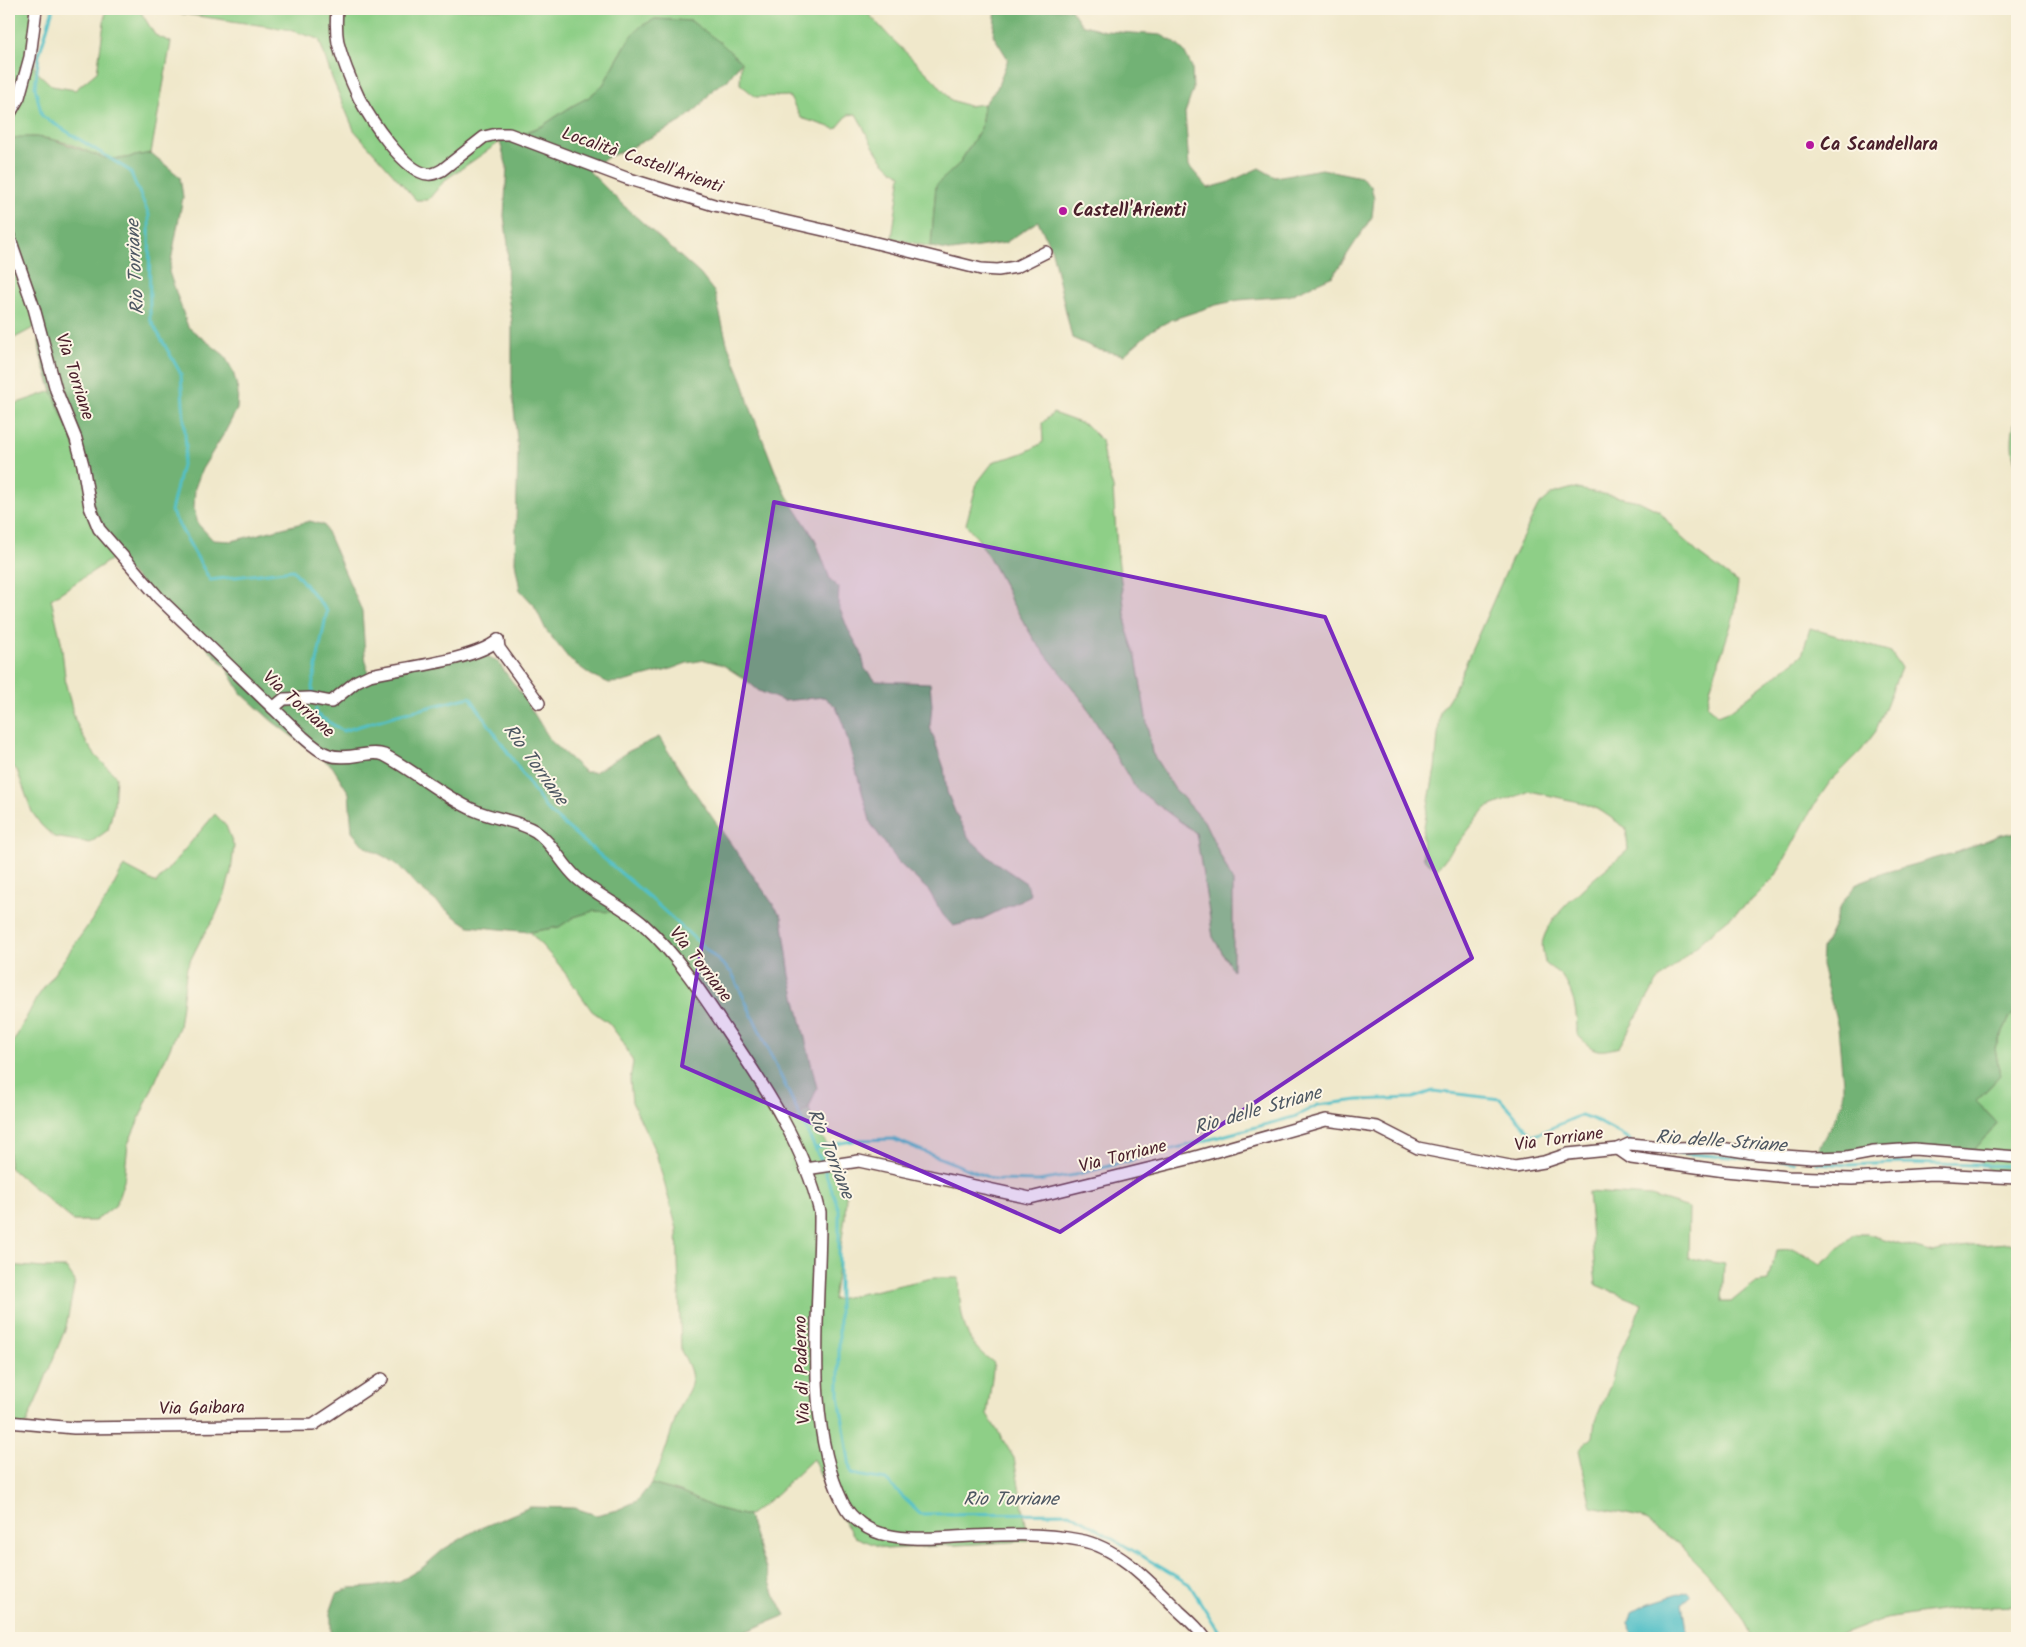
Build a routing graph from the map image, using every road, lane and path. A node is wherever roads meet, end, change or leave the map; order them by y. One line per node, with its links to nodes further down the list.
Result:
1 (36, 9): 3 (street)
2 (337, 9): 5 (street, Località Castell'Arienti)
3 (9, 115)
4 (9, 236): 7 (street, Via Torriane)
5 (1046, 252)
6 (539, 703): 7 (street)
7 (273, 708): 10 (street, Via Torriane)
8 (1618, 1149): 9 (street, Via Torriane); 10 (street, Via Torriane); 11 (street, Via Torriane)
9 (2017, 1157)
10 (811, 1169): 12 (street, Via Torriane)
11 (2017, 1178)
12 (820, 1212): 15 (street, Via di Paderno)
13 (382, 1380): 14 (street, Via Gaibara)
14 (9, 1422)
15 (1205, 1638)

